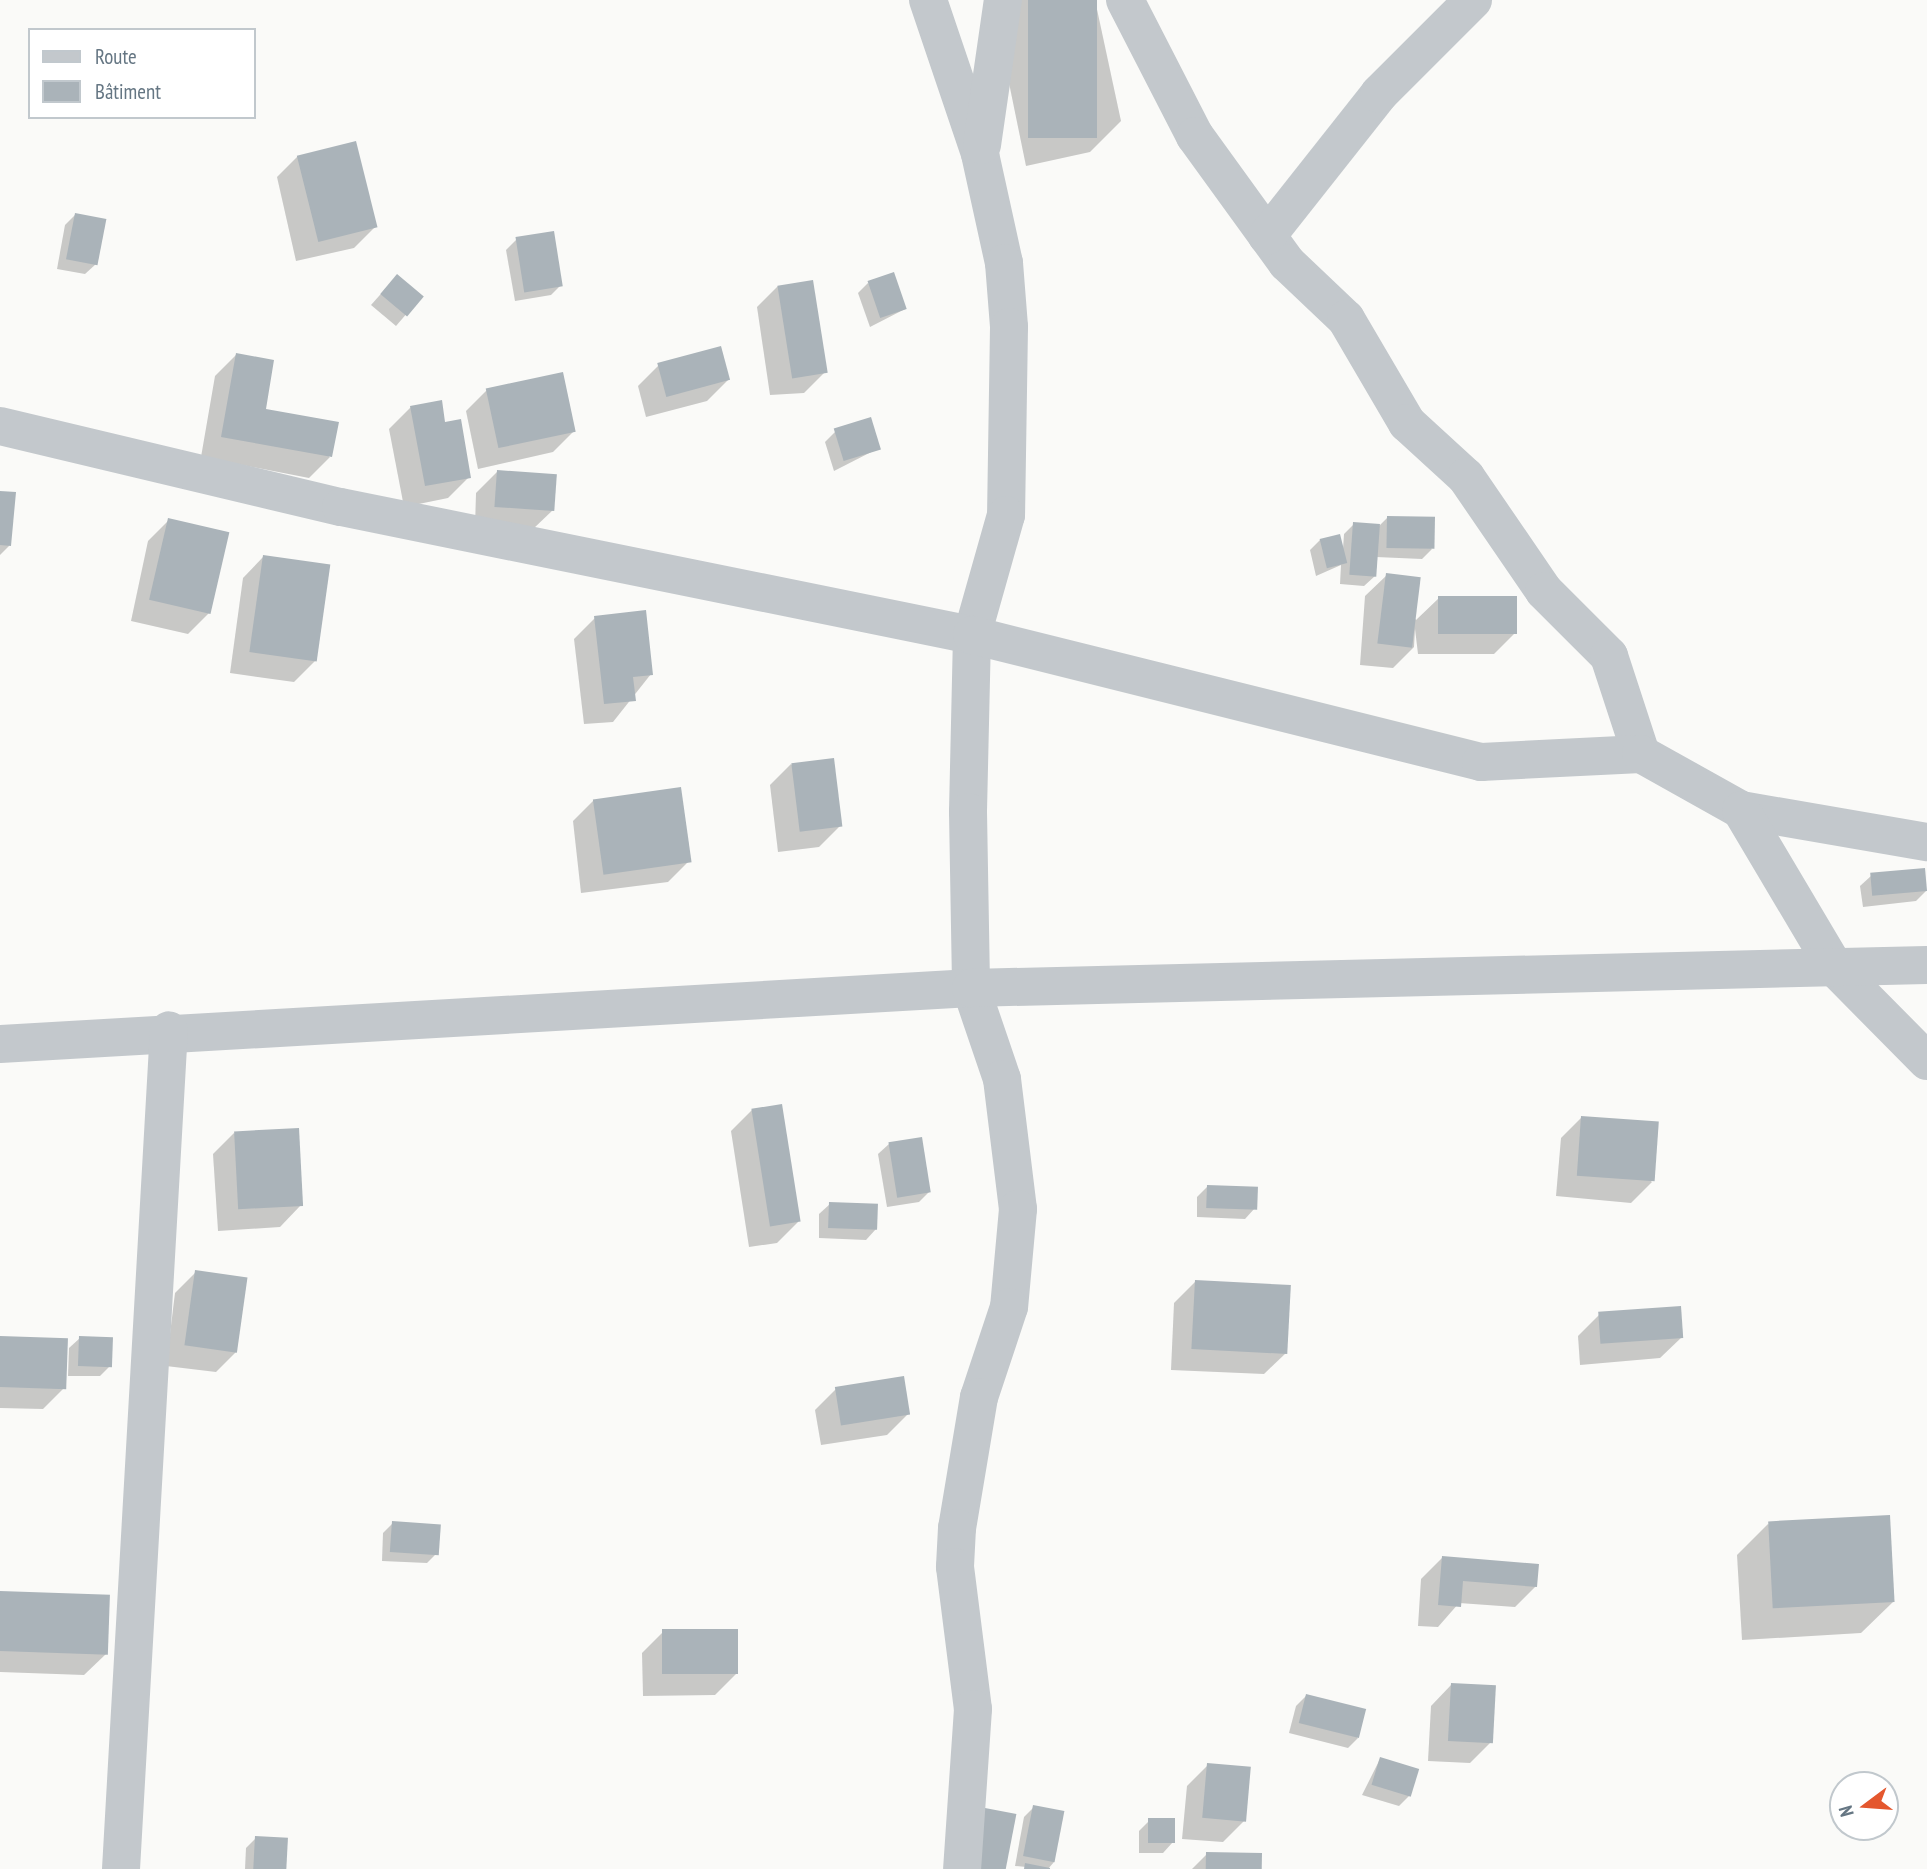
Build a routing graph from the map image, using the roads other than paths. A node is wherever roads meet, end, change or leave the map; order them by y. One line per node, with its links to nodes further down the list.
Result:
1 (928, 0): 5 (street)
2 (1003, 0): 5 (street)
3 (1125, 0): 6 (street)
4 (1473, 0): 6 (street)
5 (980, 154): 8 (street)
6 (1267, 236): 9 (street)
7 (0, 426): 8 (street)
8 (972, 635): 9 (street); 14 (street)
9 (1641, 754): 10 (street)
10 (1741, 810): 11 (street); 13 (street)
11 (1927, 842)
12 (1927, 965): 13 (street)
13 (1835, 968): 14 (street); 17 (street)
14 (971, 988): 15 (street); 19 (street)
15 (169, 1030): 16 (street); 18 (street)
16 (0, 1044)
17 (1927, 1061)
18 (121, 1869)
19 (962, 1869)

